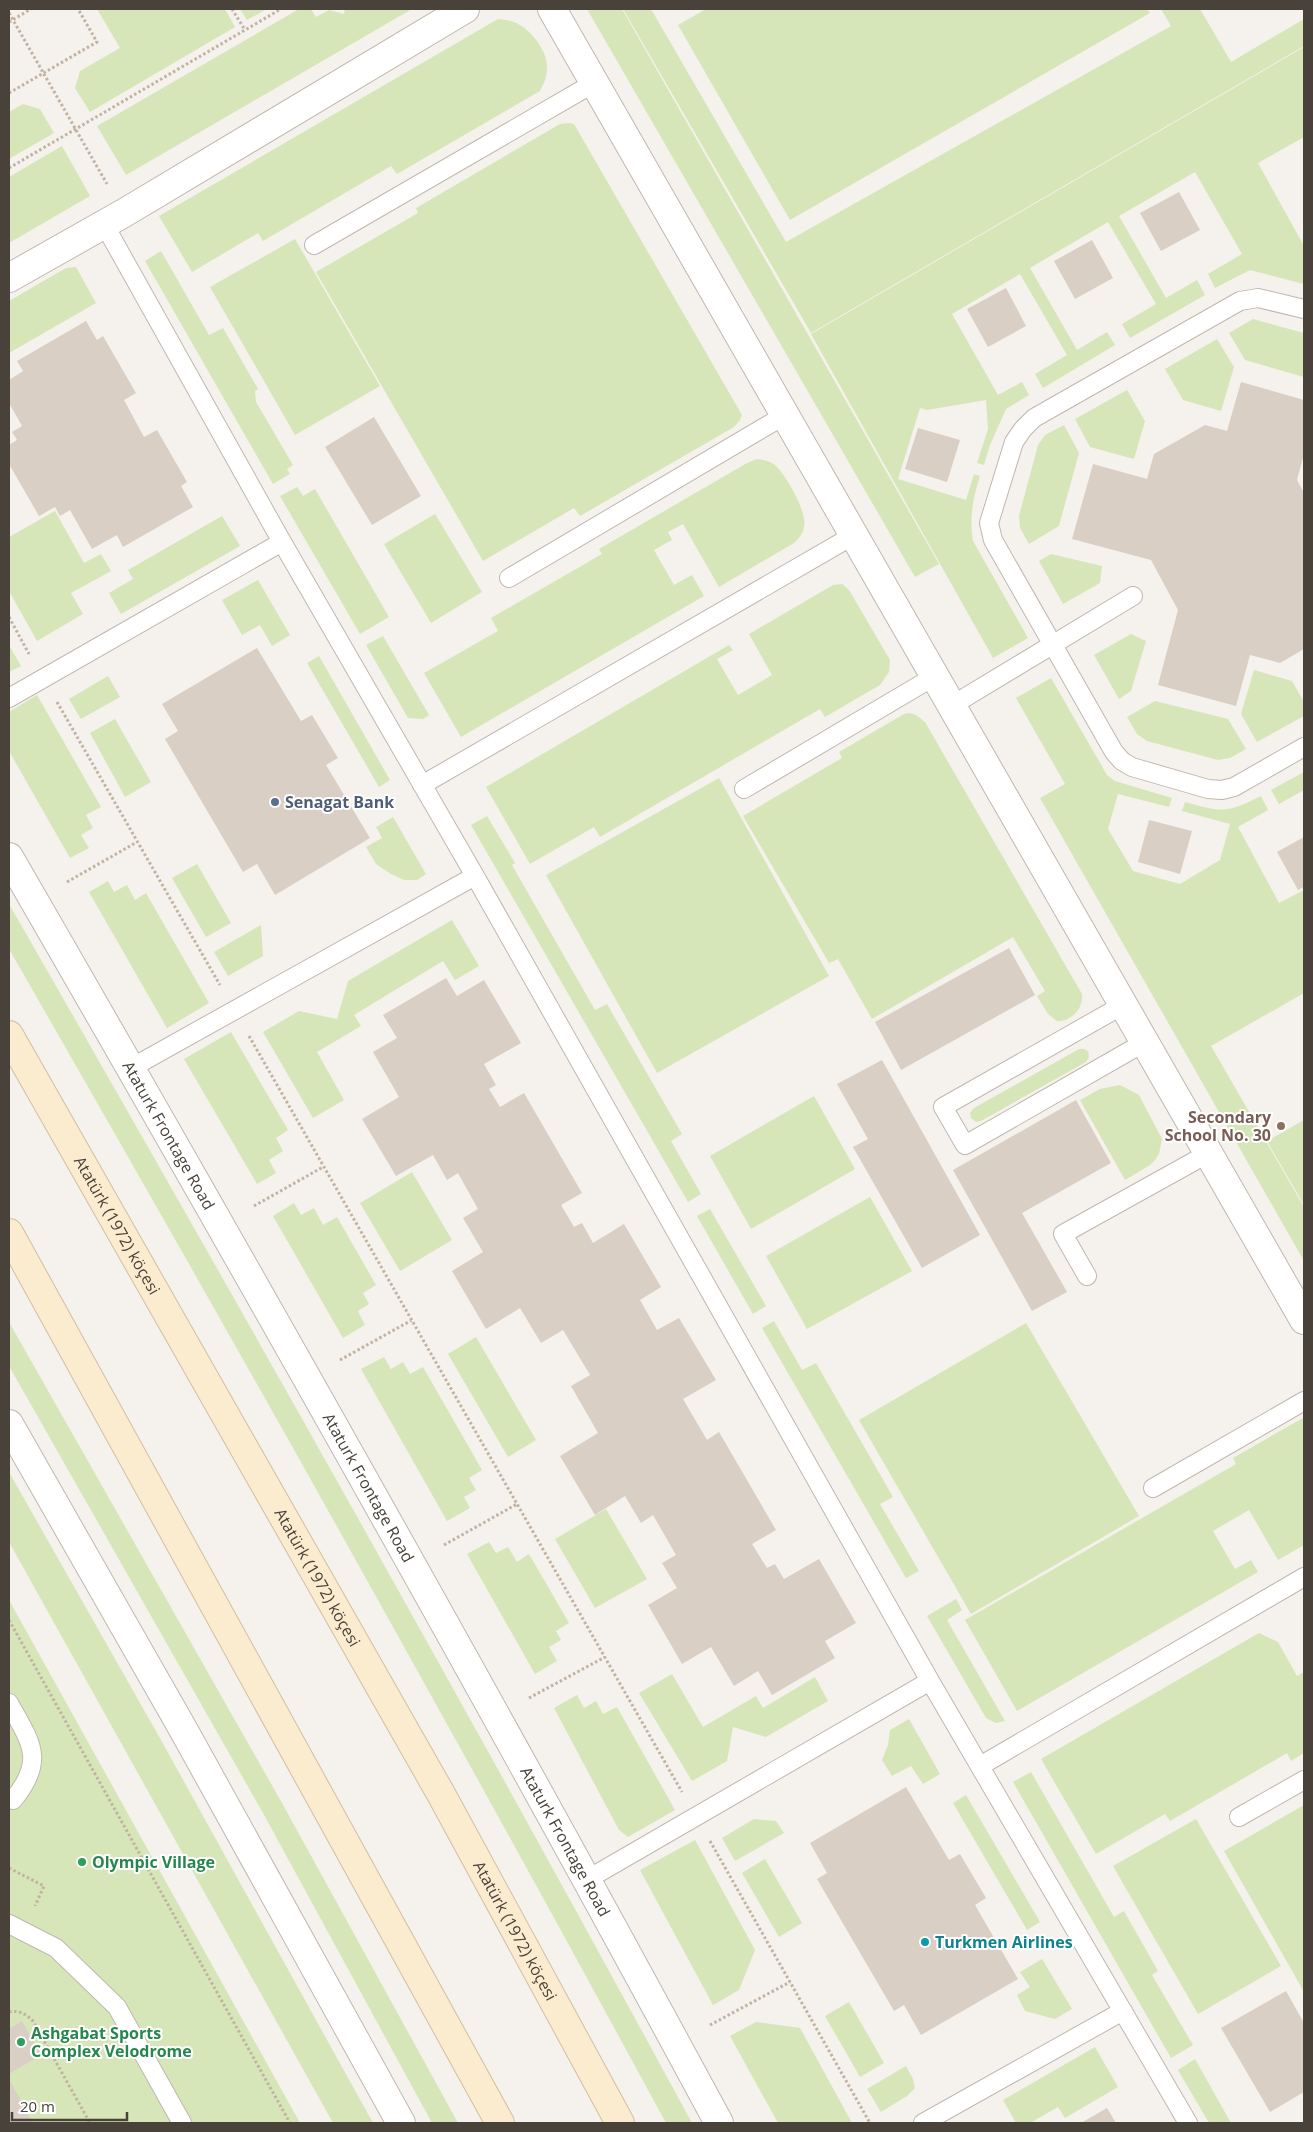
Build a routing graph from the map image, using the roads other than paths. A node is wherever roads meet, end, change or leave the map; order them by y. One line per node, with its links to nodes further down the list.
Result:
1 (465, 9): 4 (street)
2 (552, 9): 3 (street)
3 (594, 83): 5 (lane); 8 (street)
4 (104, 224): 6 (street); 10 (lane)
5 (314, 246)
6 (9, 278)
7 (1304, 309): 13 (lane)
8 (785, 415): 9 (street); 11 (lane)
9 (854, 535): 14 (street); 18 (lane)
10 (282, 542): 15 (lane); 18 (lane)
11 (509, 578)
12 (1134, 596): 13 (lane)
13 (1053, 645): 16 (lane); 17 (lane)
14 (935, 676): 16 (street); 19 (lane)
15 (9, 698)
16 (951, 706): 22 (street)
17 (1304, 747)
18 (422, 785): 21 (lane)
19 (744, 788)
20 (9, 856): 25 (street, Ataturk Frontage Road)
21 (475, 876): 25 (lane); 34 (lane)
22 (1123, 1005): 24 (street); 24 (lane)
23 (9, 1035): 46 (main road, Atatürk (1972) köçesi)
24 (1145, 1042): 26 (street)
25 (131, 1068): 40 (street, Ataturk Frontage Road)
26 (1208, 1153): 28 (lane); 29 (street)
27 (9, 1233): 45 (main road)
28 (1087, 1276)
29 (1304, 1320)
30 (1304, 1401): 32 (lane)
31 (9, 1424): 44 (street)
32 (1154, 1488)
33 (1304, 1577): 36 (lane)
34 (930, 1681): 36 (lane); 40 (lane)
35 (9, 1703): 38 (lane)
36 (980, 1766): 42 (lane)
37 (1304, 1780): 39 (lane)
38 (13, 1800)
39 (1239, 1817)
40 (588, 1880): 47 (street, Ataturk Frontage Road)
41 (9, 1924): 43 (lane)
42 (1123, 2011): 48 (lane); 49 (lane)
43 (182, 2123)
44 (400, 2123)
45 (500, 2123)
46 (620, 2123)
47 (719, 2123)
48 (923, 2123)
49 (1188, 2123)

